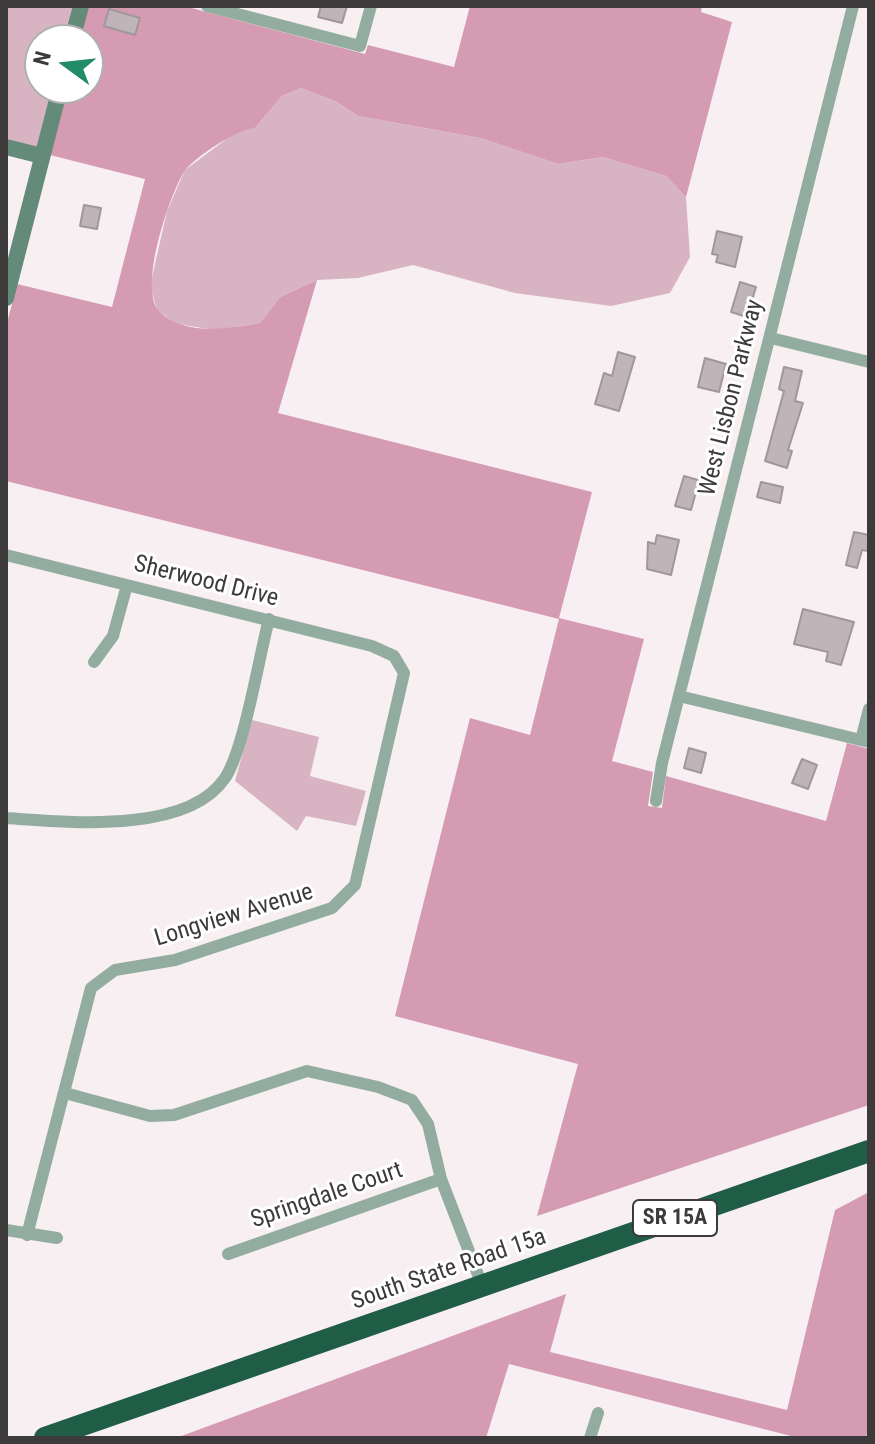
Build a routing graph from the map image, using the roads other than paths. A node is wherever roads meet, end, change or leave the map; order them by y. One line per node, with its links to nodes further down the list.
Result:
1 (207, 6): 4 (street)
2 (371, 6): 4 (street)
3 (853, 6): 9 (street, West Lisbon Parkway)
4 (227, 9)
5 (56, 104): 7 (street)
6 (6, 147): 7 (street)
7 (42, 156): 8 (street)
8 (6, 298)
9 (771, 338): 10 (street); 16 (street, West Lisbon Parkway)
10 (869, 362)
11 (6, 555): 12 (street, Sherwood Drive)
12 (127, 585): 13 (street, Sherwood Drive); 15 (street)
13 (269, 619): 14 (street, Sherwood Drive); 20 (street)
14 (394, 656): 21 (street, Longview Avenue)
15 (94, 662)
16 (679, 696): 18 (street); 19 (street, West Lisbon Parkway)
17 (869, 709): 18 (street)
18 (865, 741)
19 (656, 801)
20 (6, 818)
21 (65, 1093): 23 (street); 25 (street, Longview Avenue)
22 (869, 1151): 28 (highway, South State Road 15a / SR 15A)
23 (441, 1179): 27 (street, Springdale Court); 28 (street)
24 (6, 1230): 25 (street)
25 (27, 1235): 26 (street)
26 (57, 1238)
27 (228, 1254)
28 (482, 1285): 30 (highway, South State Road 15a / SR 15A)
29 (598, 1413): 31 (street)
30 (45, 1438)
31 (590, 1438)

